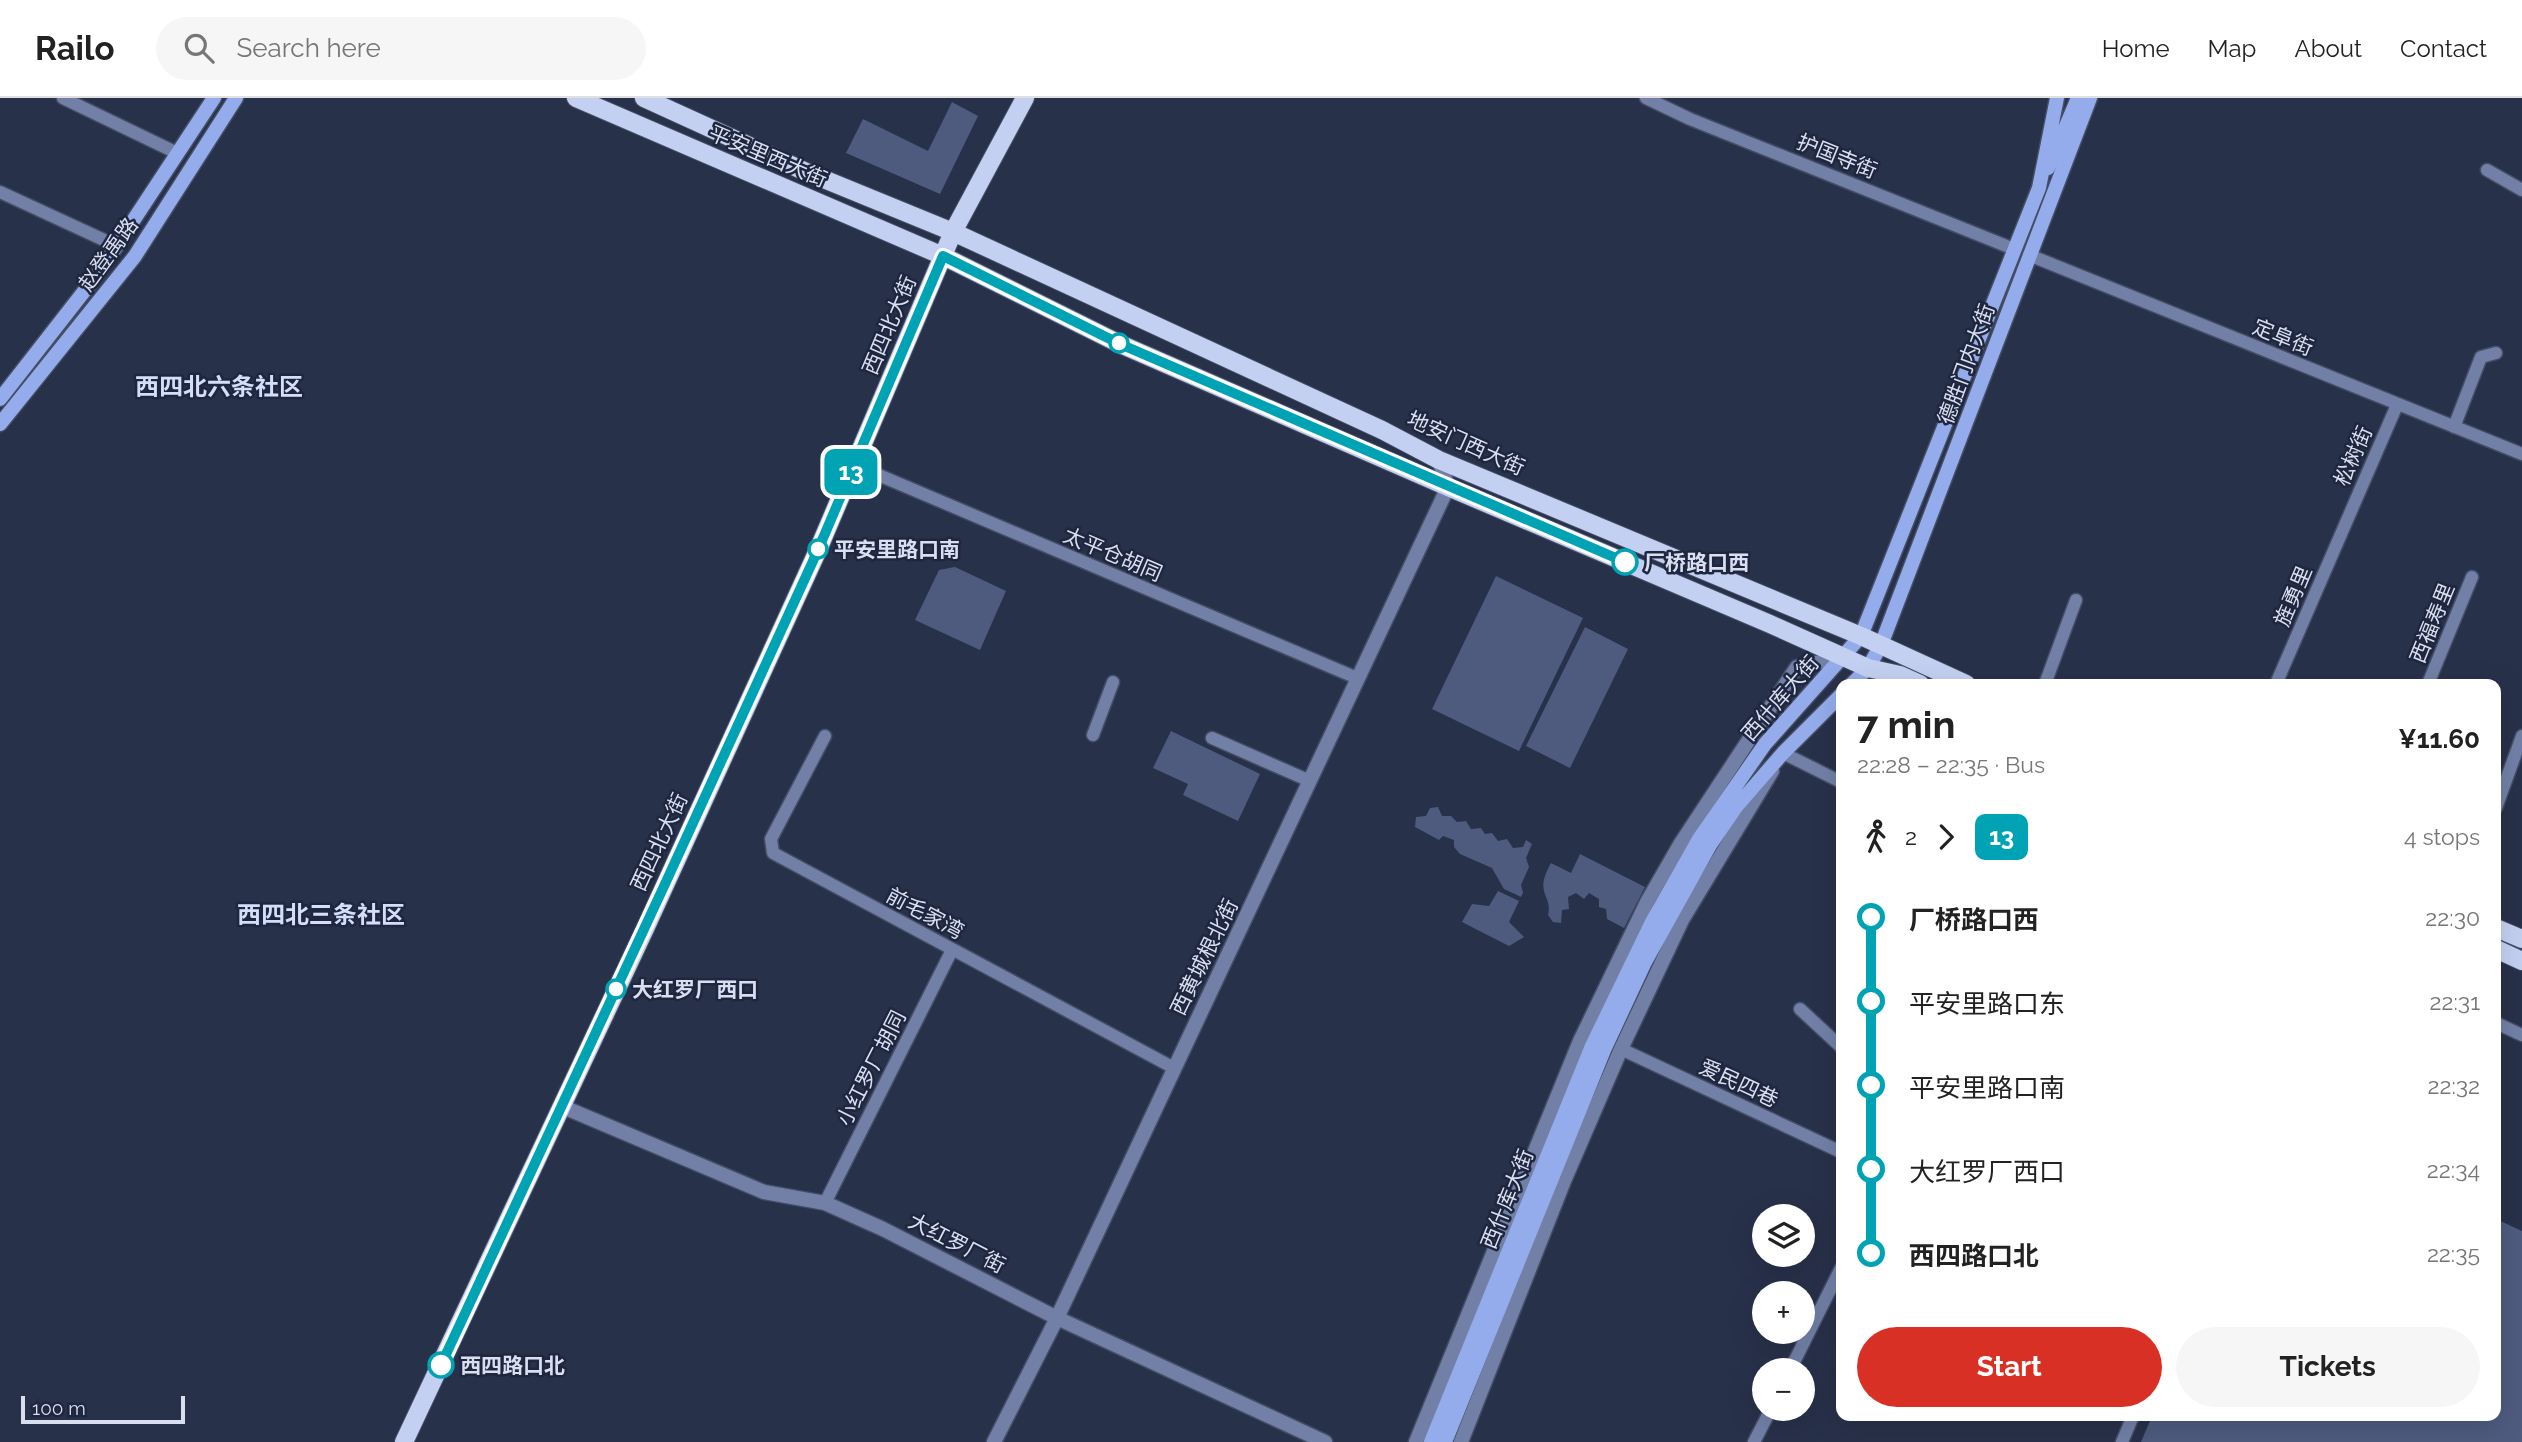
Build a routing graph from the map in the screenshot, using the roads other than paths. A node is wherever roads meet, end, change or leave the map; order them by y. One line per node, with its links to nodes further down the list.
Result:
1 (63, 98): 11 (street)
2 (214, 98): 11 (main road, 赵登禹路)
3 (236, 98): 26 (main road, 赵登禹路)
4 (576, 98): 20 (main road, 平安里西大街)
5 (643, 98): 16 (main road, 平安里西大街)
6 (1025, 98): 16 (main road, 西四北大街)
7 (1646, 98): 18 (street, 护国寺街)
8 (2057, 98): 14 (main road, 德胜门内大街)
9 (2078, 98): 14 (main road, 德胜门内大街)
10 (2090, 98): 14 (main road, 德胜门内大街)
11 (177, 153): 17 (main road, 赵登禹路)
12 (2487, 170): 13 (street)
13 (2522, 190)
14 (2046, 191): 18 (main road, 德胜门内大街); 19 (main road, 德胜门内大街)
15 (0, 192): 17 (street)
16 (953, 232): 20 (main road, 西四北大街); 29 (main road, 地安门西大街)
17 (117, 246): 24 (main road, 赵登禹路)
18 (2014, 249): 19 (main road); 21 (main road, 德胜门内大街)
19 (2029, 254): 22 (main road, 德胜门内大街); 25 (street, 定阜街)
20 (943, 256): 30 (main road, 西四北大街); 31 (main road)
21 (1997, 292): 22 (main road); 35 (main road, 德胜门内大街)
22 (2014, 298): 36 (main road, 德胜门内大街)
23 (2496, 353): 27 (street)
24 (0, 399)
25 (2397, 405): 27 (street, 定阜街); 32 (street, 松树街)
26 (0, 424)
27 (2454, 428): 28 (street, 定阜街)
28 (2522, 454)
29 (1439, 460): 31 (street); 35 (main road, 地安门西大街)
30 (855, 465): 39 (street, 太平仓胡同); 67 (main road, 西四北大街)
31 (1448, 487): 37 (main road); 39 (street, 西黄城根北街)
32 (2345, 523): 44 (street, 旌勇里)
33 (2472, 577): 45 (street, 西福寿里)
34 (2076, 600): 43 (street)
35 (1861, 636): 36 (main road, 地安门西大街); 37 (main road, 德胜门内大街)
36 (1881, 645): 38 (main road, 德胜门内大街); 42 (main road, 地安门西大街)
37 (1844, 657): 38 (main road); 78 (street, 西什库大街); 79 (main road, 西什库大街)
38 (1868, 668): 40 (main road); 41 (main road)
39 (1357, 678): 54 (street, 西黄城根北街)
40 (1857, 679)
41 (1909, 679)
42 (1955, 679)
43 (2047, 679)
44 (2278, 679)
45 (2430, 679)
46 (1113, 682): 48 (street)
47 (1836, 700): 52 (main road, 西什库大街)
48 (1093, 735)
49 (825, 736): 58 (street, 前毛家湾)
50 (2522, 736): 55 (street)
51 (1212, 738): 54 (street)
52 (1783, 752): 53 (street); 65 (street, 西什库大街); 80 (main road, 西什库大街)
53 (1836, 779)
54 (1310, 780): 66 (street, 西黄城根北街)
55 (2501, 794)
56 (2501, 930): 57 (main road)
57 (2522, 939)
58 (952, 950): 66 (street, 前毛家湾); 69 (street, 小红罗厂胡同)
59 (2501, 951): 60 (main road)
60 (2522, 961)
61 (1800, 1009): 64 (street)
62 (2501, 1025): 63 (street)
63 (2522, 1035)
64 (1836, 1042)
65 (1621, 1049): 68 (street, 爱民四巷); 81 (street, 西什库大街)
66 (1174, 1068): 71 (street, 西黄城根北街)
67 (561, 1107): 69 (street, 大红罗厂街); 75 (main road, 西四北大街)
68 (1836, 1150)
69 (825, 1203): 71 (street, 大红罗厂街)
70 (1836, 1278): 72 (street)
71 (1057, 1318): 76 (street, 西黄城根北街); 77 (street, 大红罗厂街)
72 (1796, 1358)
73 (1765, 1421): 82 (street)
74 (2131, 1421): 83 (street)
75 (404, 1442)
76 (994, 1442)
77 (1325, 1442)
78 (1416, 1442)
79 (1432, 1442)
80 (1445, 1442)
81 (1461, 1442)
82 (1754, 1442)
83 (2122, 1442)

